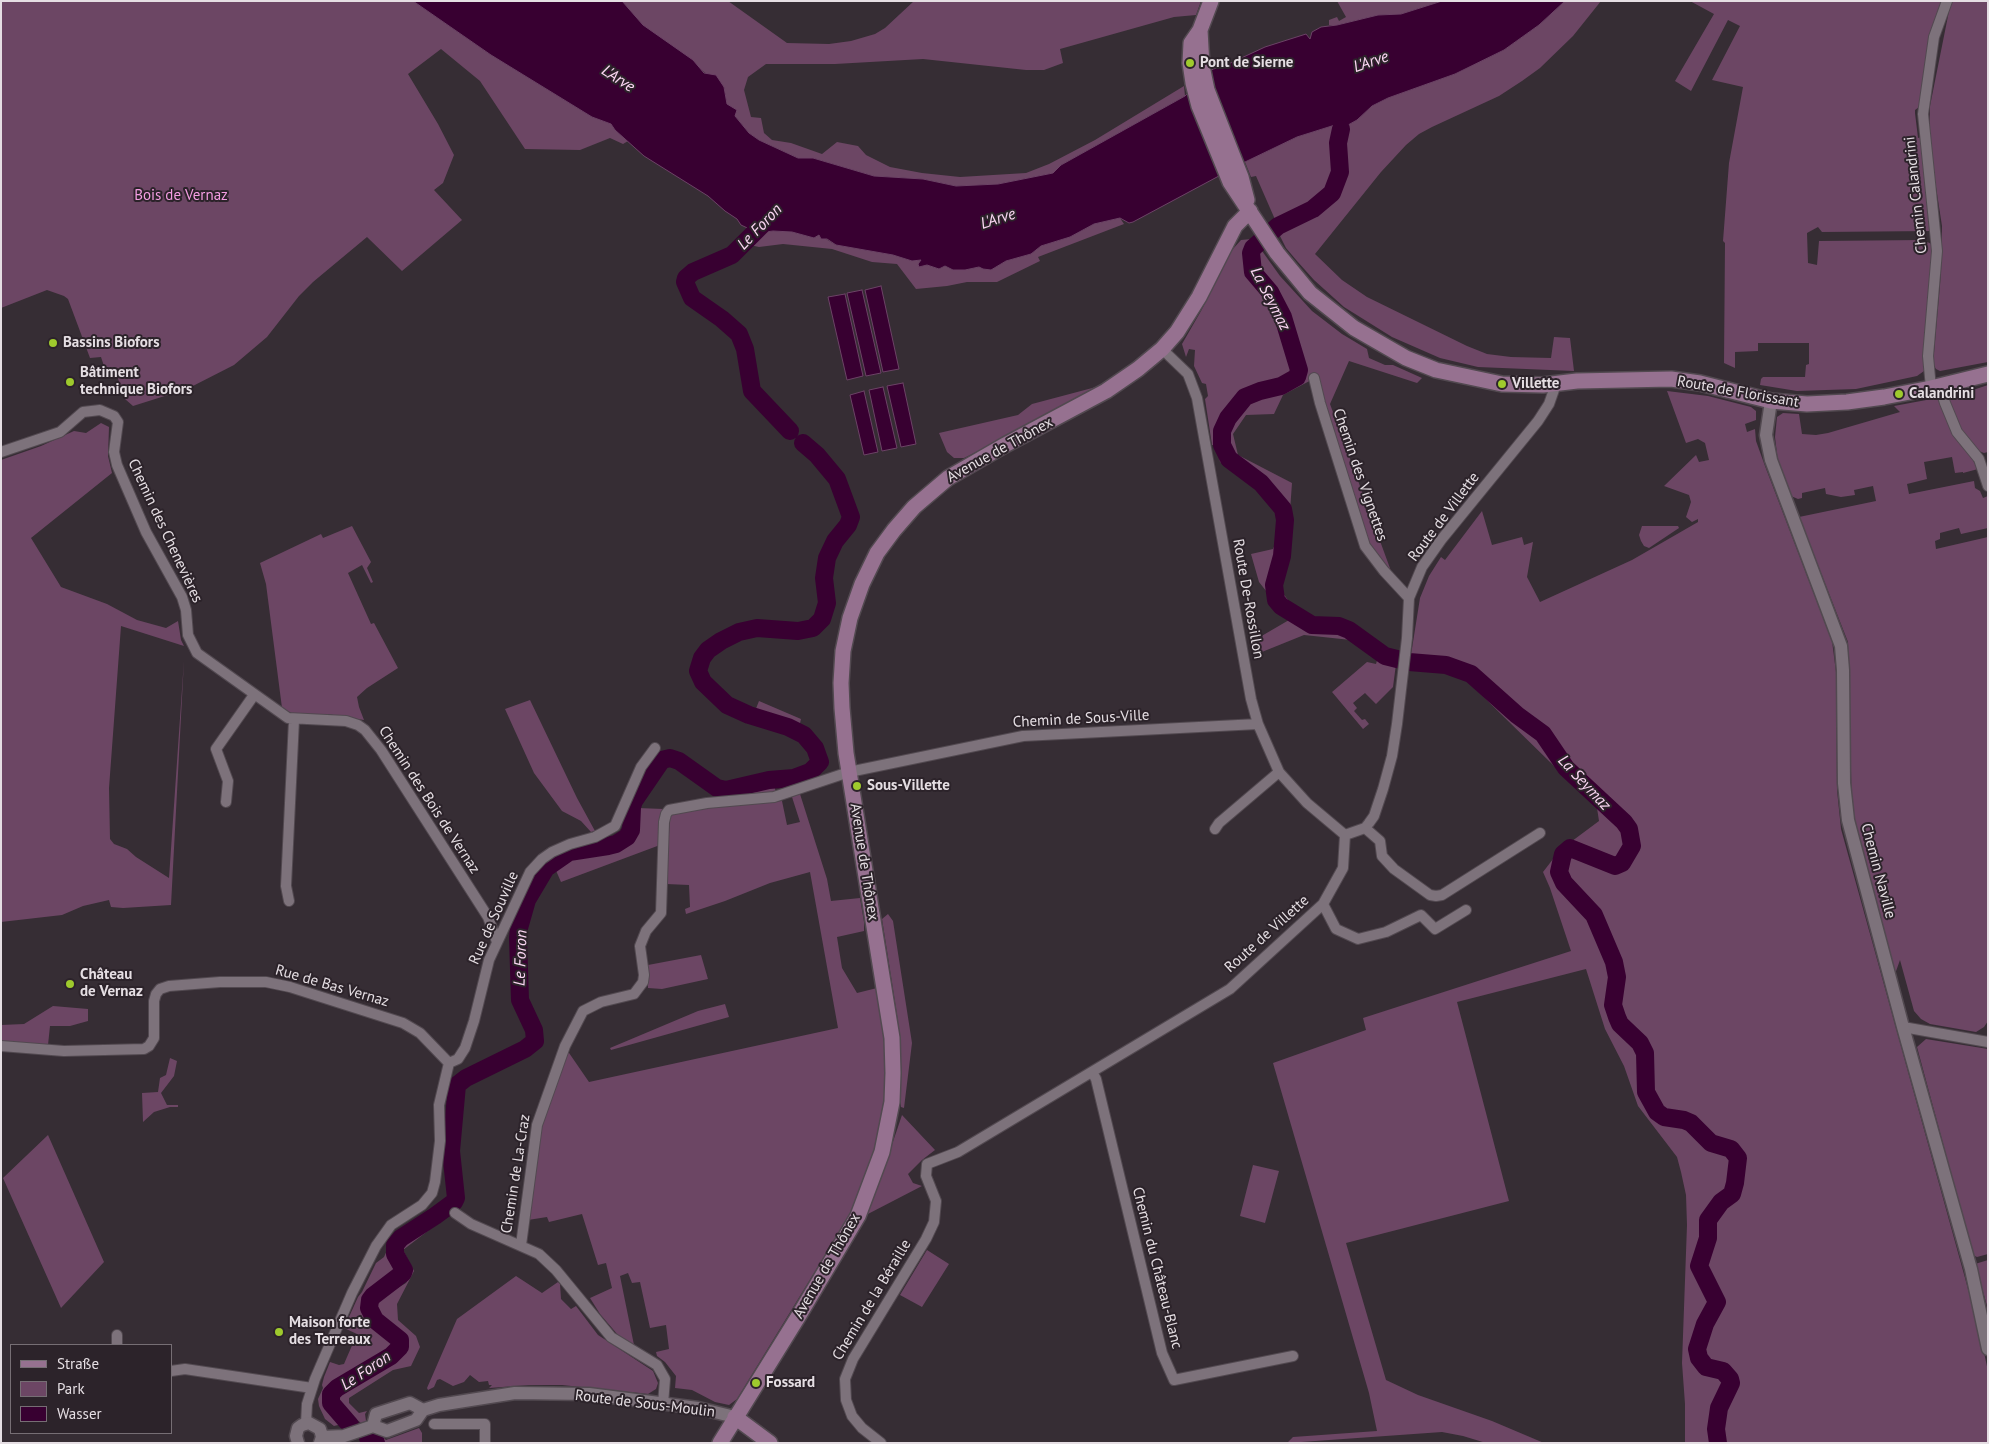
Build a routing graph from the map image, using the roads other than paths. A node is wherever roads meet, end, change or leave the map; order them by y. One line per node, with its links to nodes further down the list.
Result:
1 (1211, 1): 3 (main road)
2 (1947, 1): 10 (street, Chemin Calandrini)
3 (1198, 33): 4 (main road, Route de Florissant); 4 (main road, Route de Florissant)
4 (1235, 180): 5 (main road, Route de Florissant)
5 (1253, 216): 6 (main road, Avenue de Thônex); 9 (main road, Route de Florissant)
6 (1162, 349): 19 (street, Route De-Rossillon); 21 (main road, Avenue de Thônex)
7 (1988, 374): 10 (main road, Route de Florissant)
8 (1314, 378): 15 (street, Chemin des Vignettes)
9 (1556, 384): 11 (main road, Route de Florissant); 15 (street, Route de Villette)
10 (1936, 387): 11 (main road, Route de Florissant); 13 (street, Chemin Calandrini)
11 (1771, 401): 32 (street, Chemin Naville)
12 (1, 452): 16 (street, Chemin des Chenevières)
13 (1983, 458): 14 (street, Chemin Calandrini)
14 (1988, 486)
15 (1409, 598): 24 (street, Route de Villette)
16 (188, 635): 17 (street, Chemin des Bois de Vernaz)
17 (254, 694): 18 (street, Chemin des Bois de Vernaz); 23 (street)
18 (294, 720): 28 (street); 31 (street, Chemin des Bois de Vernaz)
19 (1258, 724): 21 (street, Chemin de Sous-Ville); 22 (street, Route De-Rossillon)
20 (656, 748): 31 (street, Rue de Souville)
21 (849, 772): 39 (street, Chemin de La-Craz); 46 (main road, Avenue de Thônex)
22 (1278, 772): 25 (street); 27 (street, Route De-Rossillon)
23 (226, 802)
24 (1365, 828): 26 (street); 27 (street)
25 (1215, 829)
26 (1540, 833)
27 (1346, 835): 29 (street, Route de Villette)
28 (289, 901)
29 (1323, 904): 30 (street); 36 (street, Route de Villette)
30 (1466, 910)
31 (497, 942): 35 (street, Rue de Souville)
32 (1903, 1027): 33 (street); 40 (street, Chemin Naville)
33 (1988, 1042)
34 (1, 1046): 35 (street, Rue de Bas Vernaz)
35 (449, 1063): 43 (street)
36 (1092, 1072): 38 (street, Route de Villette); 41 (street, Chemin du Château-Blanc)
37 (455, 1213): 39 (street)
38 (934, 1222): 55 (street, Chemin de la Béraille)
39 (521, 1245): 44 (street)
40 (1988, 1349)
41 (1293, 1356)
42 (172, 1371): 43 (street)
43 (312, 1388): 47 (street)
44 (663, 1404): 45 (street, Route de Sous-Moulin); 46 (street, Route de Sous-Moulin)
45 (423, 1410): 49 (street, Route de Sous-Moulin); 49 (street, Route de Sous-Moulin)
46 (735, 1417): 53 (main road, Avenue de Thônex); 54 (main road, Route de Sous-Moulin)
47 (306, 1423): 50 (street); 51 (street)
48 (434, 1424): 52 (street)
49 (373, 1426): 50 (street, Route de Sous-Moulin)
50 (321, 1440)
51 (298, 1443)
52 (485, 1443)
53 (720, 1443)
54 (770, 1443)
55 (880, 1443)

